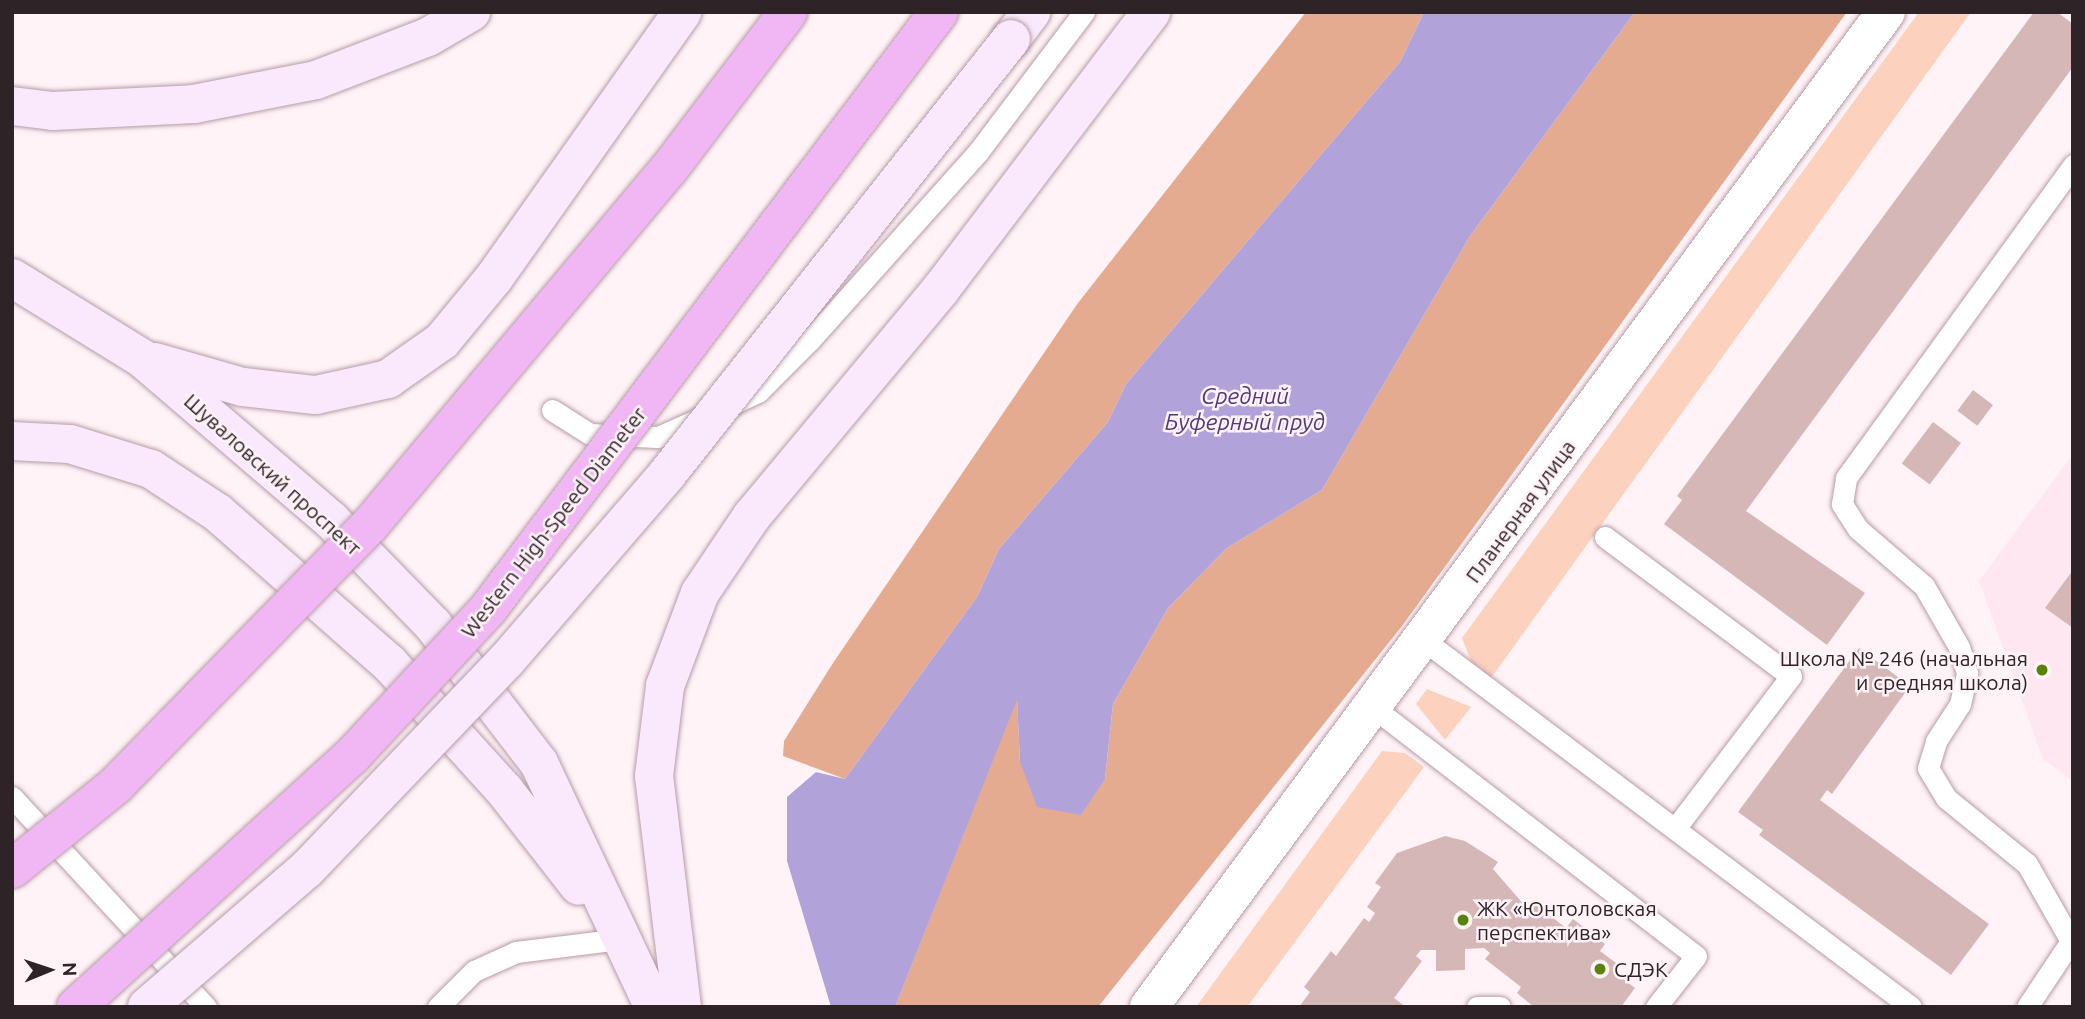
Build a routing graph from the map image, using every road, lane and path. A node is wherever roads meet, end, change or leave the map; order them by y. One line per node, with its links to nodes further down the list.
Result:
1 (471, 12): 9 (main road)
2 (788, 12): 20 (highway, bridge)
3 (939, 12): 22 (highway, Western High-Speed Diameter, bridge)
4 (1084, 12): 13 (lane)
5 (1151, 12): 27 (main road)
6 (1886, 12): 16 (street, Планерная улица)
7 (679, 16): 12 (main road)
8 (1021, 26): 23 (main road, bridge)
9 (12, 106)
10 (2073, 166): 33 (lane)
11 (12, 278): 12 (main road, Шуваловский проспект)
12 (143, 359): 21 (main road, Шуваловский проспект)
13 (552, 410)
14 (12, 441): 21 (main road)
15 (1605, 537): 19 (lane)
16 (1425, 641): 17 (street, Планерная улица); 19 (lane)
17 (1374, 708): 28 (street, Планерная улица); 31 (lane)
18 (12, 797): 24 (lane)
19 (1675, 830): 32 (lane)
20 (12, 870)
21 (621, 939): 25 (lane); 26 (main road, Шуваловский проспект)
22 (76, 1007)
23 (147, 1007)
24 (206, 1007)
25 (438, 1007)
26 (653, 1007)
27 (682, 1007)
28 (1149, 1007)
29 (1477, 1007): 30 (lane)
30 (1500, 1007)
31 (1656, 1007)
32 (1911, 1007)
33 (2027, 1007)

